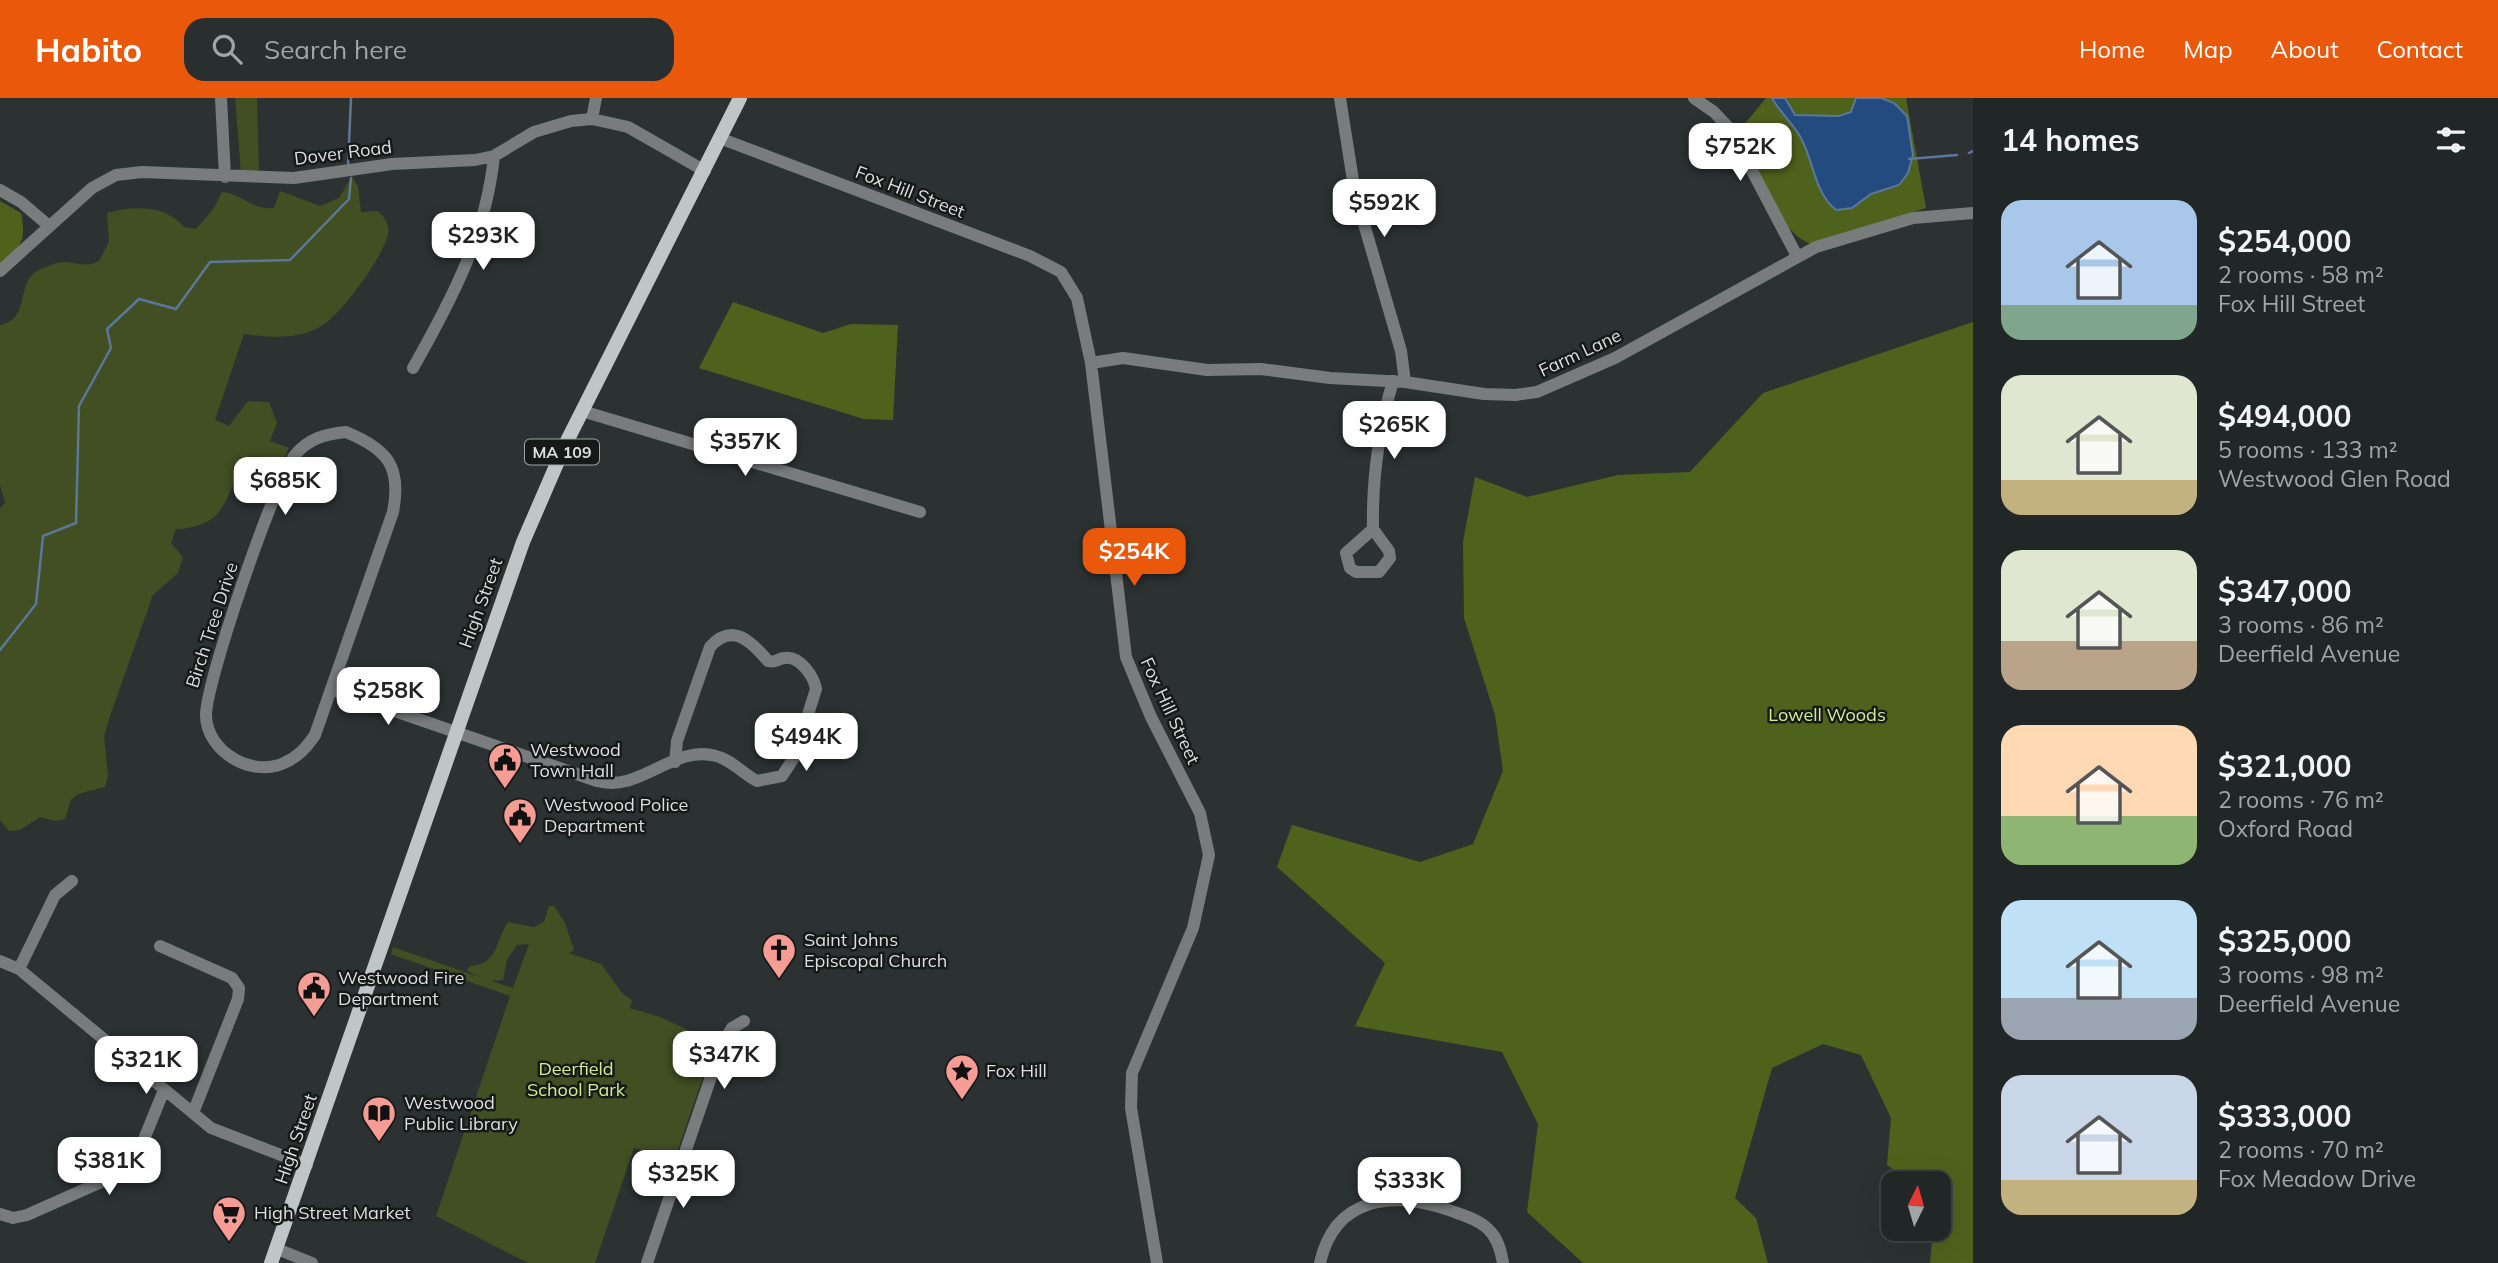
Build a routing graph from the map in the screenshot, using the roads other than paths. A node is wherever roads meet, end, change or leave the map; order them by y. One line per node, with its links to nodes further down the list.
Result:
1 (221, 98): 10 (street)
2 (596, 98): 6 (street)
3 (740, 98): 7 (main road, High Street / MA 109)
4 (1340, 98): 18 (street)
5 (1694, 98): 14 (street)
6 (592, 119): 8 (street, Dover Road); 9 (street, Dover Road)
7 (722, 139): 9 (main road, High Street / MA 109); 16 (street, Fox Hill Street)
8 (494, 156): 10 (street, Dover Road); 17 (street)
9 (705, 171): 19 (main road, High Street / MA 109)
10 (225, 177): 13 (street, Dover Road)
11 (0, 190): 13 (street)
12 (1973, 213): 14 (street, Farm Lane)
13 (49, 226): 15 (street, Dover Road)
14 (1797, 256): 18 (street, Farm Lane)
15 (0, 271)
16 (1091, 363): 18 (street, Farm Lane); 37 (street, Fox Hill Street)
17 (413, 368)
18 (1399, 382): 21 (street)
19 (582, 411): 20 (street); 23 (main road, High Street / MA 109)
20 (920, 512)
21 (1373, 529)
22 (331, 689): 22 (street, Birch Tree Drive); 23 (street)
23 (457, 732): 24 (street); 32 (main road, High Street / MA 109)
24 (675, 762): 24 (street)
25 (72, 881): 28 (street)
26 (160, 946): 31 (street)
27 (0, 961): 28 (street)
28 (19, 969): 30 (street)
29 (744, 1021): 36 (street)
30 (164, 1090): 31 (street); 33 (street)
31 (193, 1113): 32 (street)
32 (307, 1165): 34 (main road, High Street / MA 109)
33 (0, 1214)
34 (274, 1256): 35 (street)
35 (312, 1263)
36 (647, 1263)
37 (1157, 1263)
38 (1320, 1263): 39 (street)
39 (1503, 1263)

